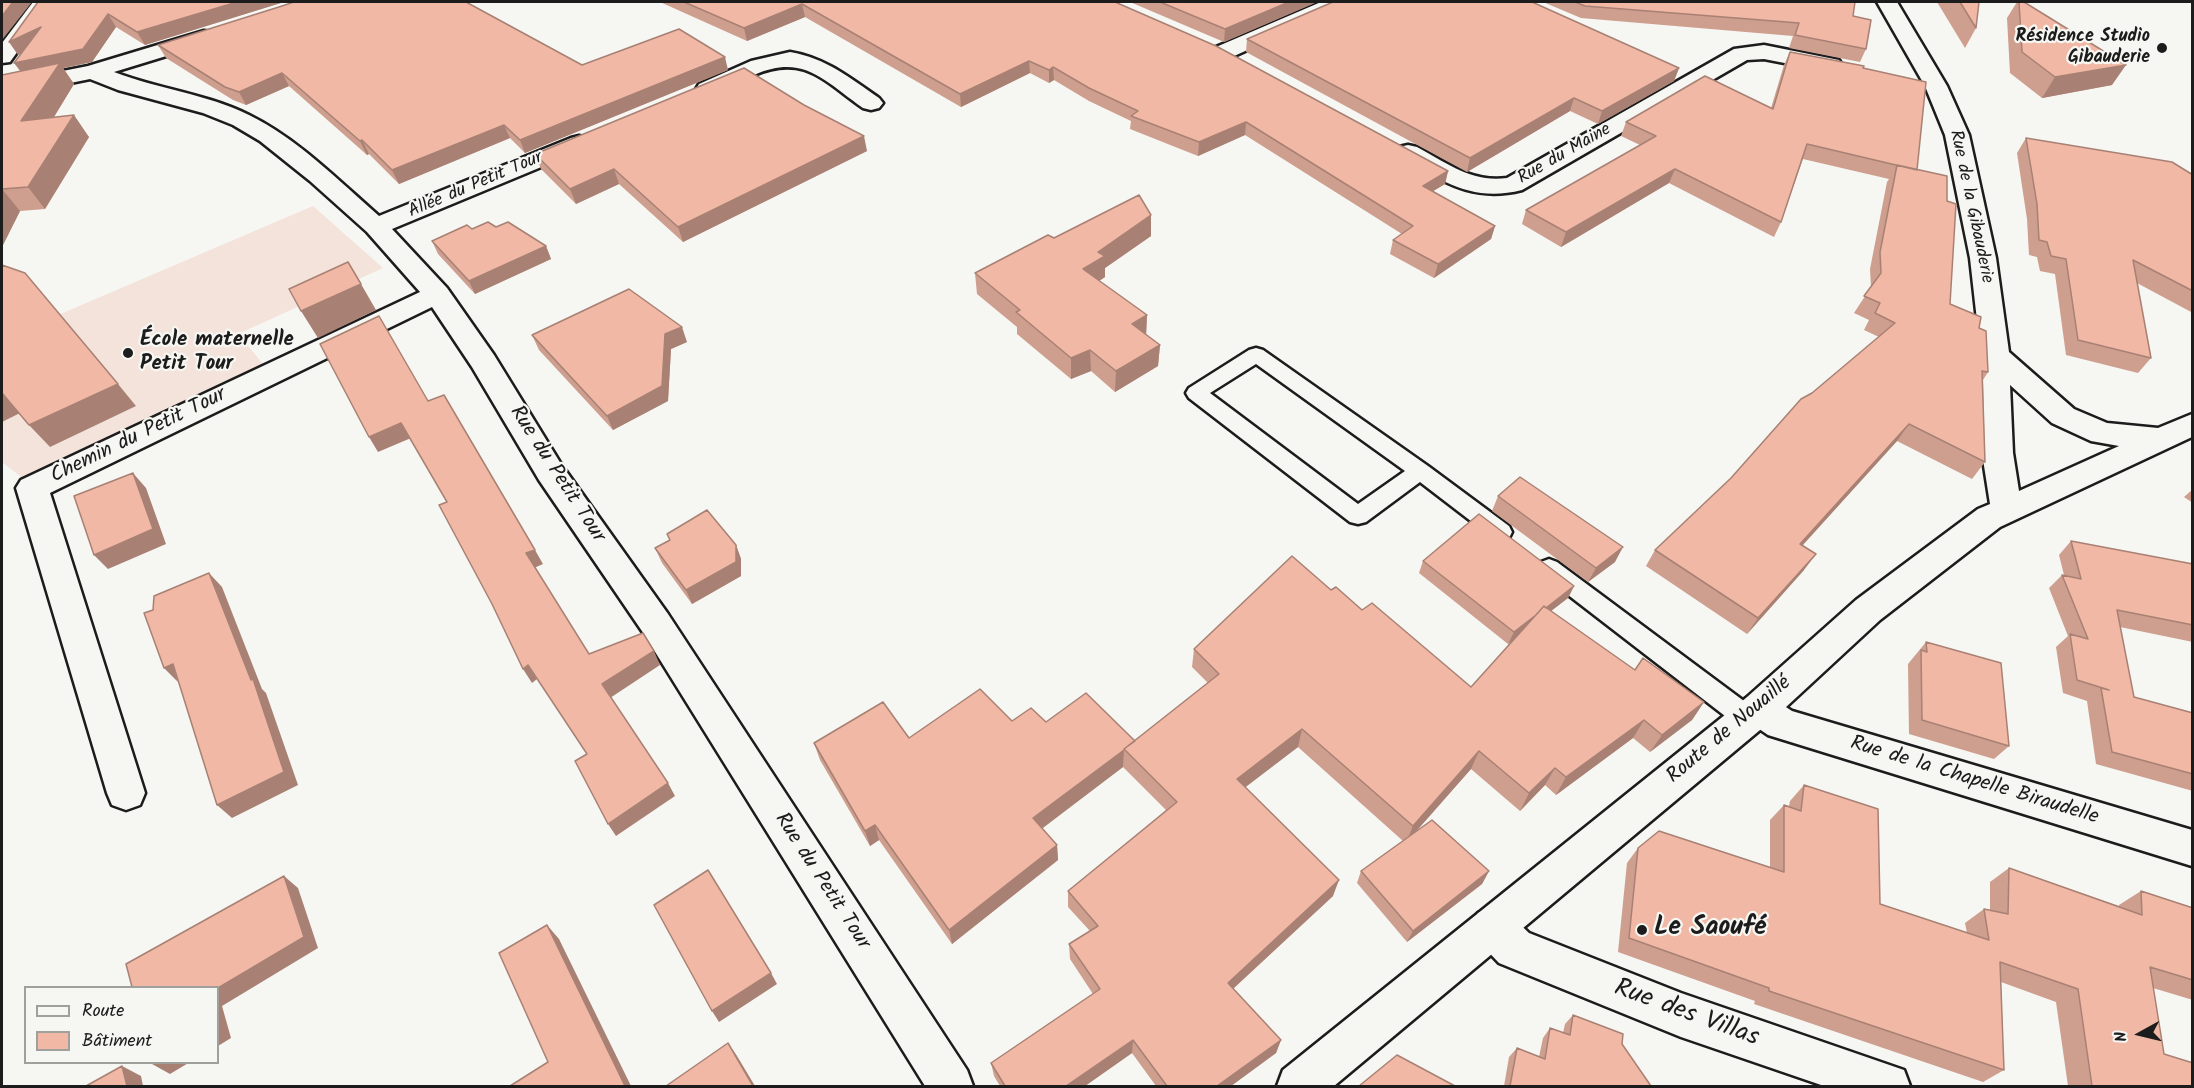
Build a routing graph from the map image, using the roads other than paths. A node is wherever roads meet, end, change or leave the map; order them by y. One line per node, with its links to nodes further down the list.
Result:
1 (43, 2): 5 (street)
2 (1336, 2): 6 (street)
3 (1887, 2): 12 (street, Rue de la Gibauderie)
4 (218, 32): 9 (street)
5 (2, 57)
6 (1245, 63)
7 (1673, 70): 10 (street)
8 (1855, 70): 10 (street, Rue du Maine)
9 (92, 72): 13 (street); 18 (street, Rue du Petit Tour)
10 (1695, 80): 17 (street, Rue du Maine)
11 (1911, 81): 12 (street)
12 (1936, 86): 20 (street, Rue de la Gibauderie)
13 (2, 90)
14 (691, 96): 15 (street)
15 (871, 103)
16 (603, 133): 18 (street, Allée du Petit Tour)
17 (1391, 142)
18 (376, 227): 19 (street, Rue du Petit Tour)
19 (437, 294): 25 (street, Chemin du Petit Tour); 28 (street, Rue du Petit Tour)
20 (1995, 356): 21 (street); 23 (street, Rue de la Gibauderie)
21 (2177, 432): 23 (street, Route de Nouaillé)
22 (1420, 471): 22 (lane); 24 (lane)
23 (2007, 510): 24 (street, Route de Nouaillé)
24 (1753, 713): 26 (street, Rue de la Chapelle Biraudelle); 27 (street, Route de Nouaillé)
25 (126, 793)
26 (2193, 848)
27 (1493, 927): 29 (street, Route de Nouaillé); 30 (street, Rue des Villas)
28 (951, 1086)
29 (1299, 1086)
30 (1888, 1086)

